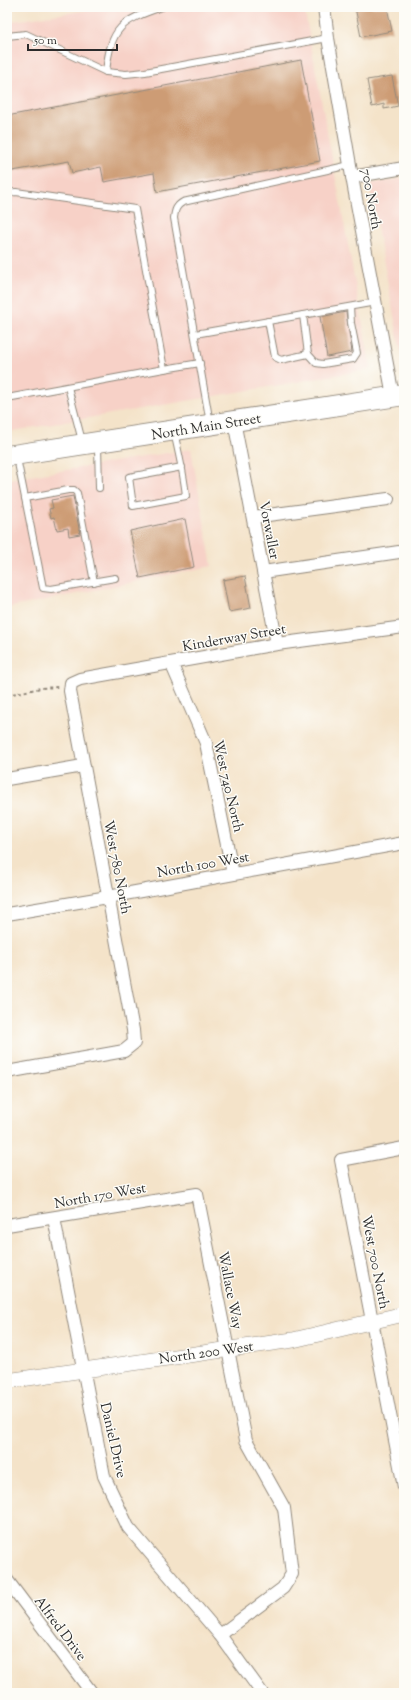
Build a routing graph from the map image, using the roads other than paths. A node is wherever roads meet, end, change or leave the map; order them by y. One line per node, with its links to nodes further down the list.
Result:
1 (162, 7): 5 (lane)
2 (324, 7): 4 (street, 700 North)
3 (7, 36): 5 (lane)
4 (328, 38): 5 (lane); 7 (street, 700 North)
5 (106, 72)
6 (404, 168): 7 (street)
7 (351, 171): 9 (street, 700 North); 13 (lane)
8 (7, 193): 16 (lane)
9 (376, 302): 10 (lane); 18 (street, 700 North)
10 (350, 307): 11 (lane); 14 (lane)
11 (302, 315): 12 (lane); 14 (lane)
12 (268, 321): 13 (lane); 14 (lane)
13 (195, 334): 15 (lane)
14 (308, 354)
15 (200, 363): 16 (lane); 21 (lane)
16 (164, 369): 17 (lane)
17 (68, 387): 19 (lane); 23 (lane)
18 (399, 396): 20 (highway, North Main Street)
19 (7, 398)
20 (234, 421): 21 (highway, North Main Street); 29 (street, Vorwaller)
21 (211, 425): 22 (highway, North Main Street)
22 (174, 431): 23 (highway, North Main Street); 25 (lane)
23 (90, 443): 24 (highway, North Main Street); 26 (lane)
24 (12, 455): 27 (lane)
25 (182, 467): 25 (lane)
26 (99, 488)
27 (25, 498): 33 (lane); 33 (lane)
28 (388, 499): 29 (street)
29 (253, 517): 31 (street, Vorwaller)
30 (399, 552): 31 (street)
31 (263, 572): 35 (street, Vorwaller)
32 (116, 578): 33 (lane)
33 (94, 582)
34 (404, 627): 35 (street, Kinderway Street)
35 (277, 644): 36 (street, Kinderway Street)
36 (171, 664): 37 (street, Kinderway Street); 41 (street, West 740 North)
37 (71, 683): 38 (street, West 780 North)
38 (83, 766): 39 (street); 42 (street, West 780 North)
39 (7, 779)
40 (404, 843): 41 (street, North 100 West)
41 (233, 874): 42 (street, North 100 West)
42 (108, 897): 43 (street, North 100 West); 44 (street, West 780 North)
43 (7, 914)
44 (7, 1072)
45 (404, 1148): 50 (street, West 700 North)
46 (197, 1194): 47 (street, North 170 West); 51 (street, Wallace Way)
47 (54, 1218): 48 (street, North 170 West); 52 (street, Daniel Drive)
48 (7, 1225)
49 (404, 1314): 50 (street, North 200 West)
50 (372, 1320): 51 (street, North 200 West); 54 (street, West 700 North)
51 (228, 1348): 52 (street, North 200 West); 56 (street, Wallace Way)
52 (84, 1370): 53 (street, North 200 West); 56 (street, Daniel Drive)
53 (7, 1381)
54 (404, 1487)
55 (7, 1580): 57 (street, Alfred Drive)
56 (220, 1635): 58 (street, Daniel Drive)
57 (92, 1693)
58 (262, 1693)

